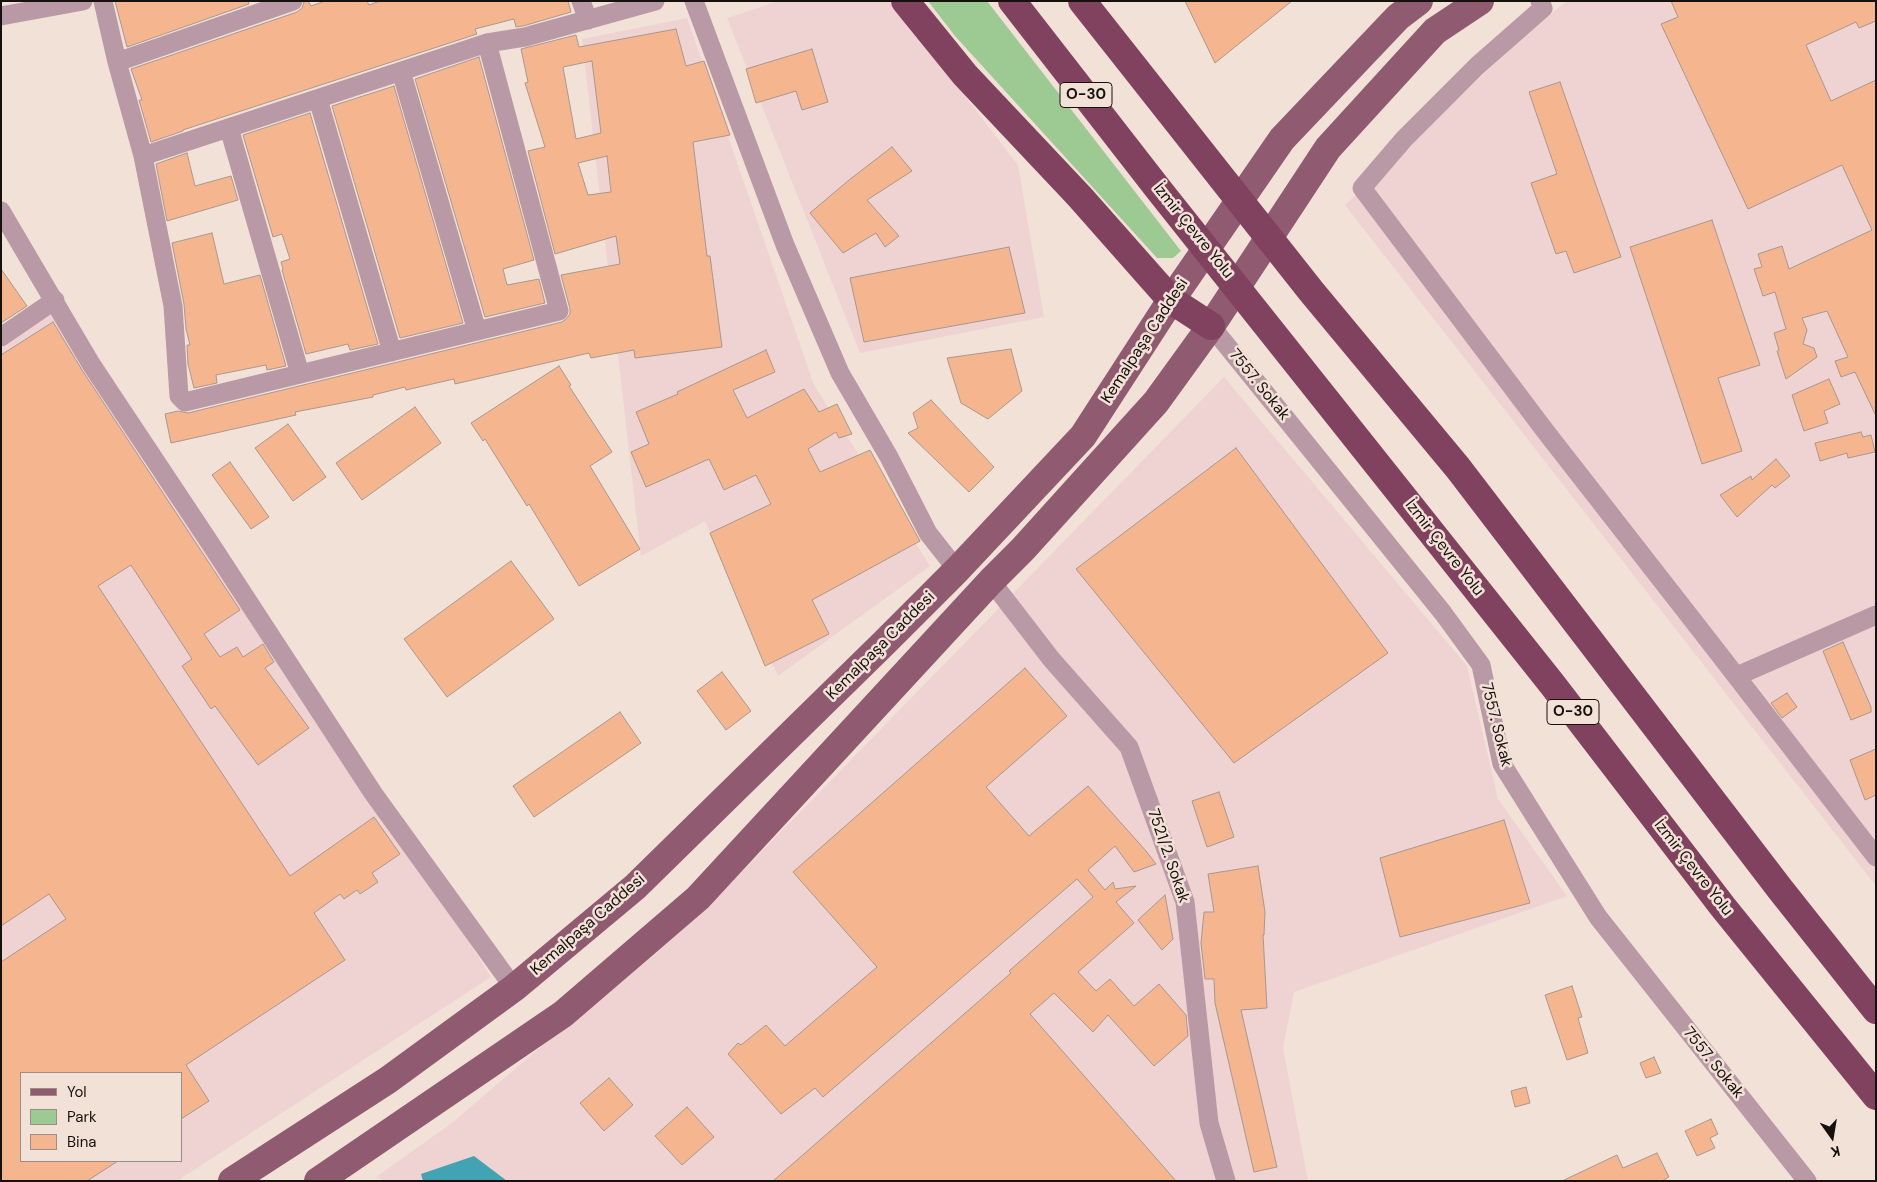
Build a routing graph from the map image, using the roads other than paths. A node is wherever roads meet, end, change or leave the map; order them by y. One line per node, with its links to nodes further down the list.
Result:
1 (83, 1): 13 (street)
2 (104, 1): 16 (street)
3 (293, 1): 16 (street)
4 (581, 1): 14 (street)
5 (655, 1): 14 (street)
6 (694, 1): 29 (street)
7 (905, 1): 23 (highway)
8 (1012, 1): 36 (highway, İzmir Çevre Yolu / O-30)
9 (1082, 1): 35 (highway)
10 (1420, 1): 23 (main road, Kemalpaşa Caddesi)
11 (1480, 1): 24 (main road)
12 (1540, 1): 32 (street)
13 (4, 11)
14 (588, 20): 15 (street)
15 (488, 42): 17 (street); 25 (street)
16 (117, 62): 20 (street)
17 (401, 71): 18 (street); 25 (street)
18 (318, 98): 19 (street); 27 (street)
19 (229, 128): 20 (street); 28 (street)
20 (143, 156): 28 (street)
21 (1, 211): 22 (street)
22 (55, 300): 26 (street); 34 (street)
23 (1171, 300): 24 (highway); 29 (main road, Kemalpaşa Caddesi)
24 (1211, 326): 30 (main road); 40 (street, 7557. Sokak)
25 (477, 331): 27 (street)
26 (1, 338)
27 (392, 352): 28 (street)
28 (300, 374)
29 (957, 570): 34 (main road, Kemalpaşa Caddesi)
30 (991, 582): 38 (main road); 39 (street, 7521/2. Sokak)
31 (1876, 615): 32 (street)
32 (1737, 676): 33 (street)
33 (1876, 857)
34 (514, 988): 37 (main road, Kemalpaşa Caddesi)
35 (1876, 1010)
36 (1876, 1096)
37 (232, 1181)
38 (318, 1181)
39 (1226, 1181)
40 (1808, 1181)

